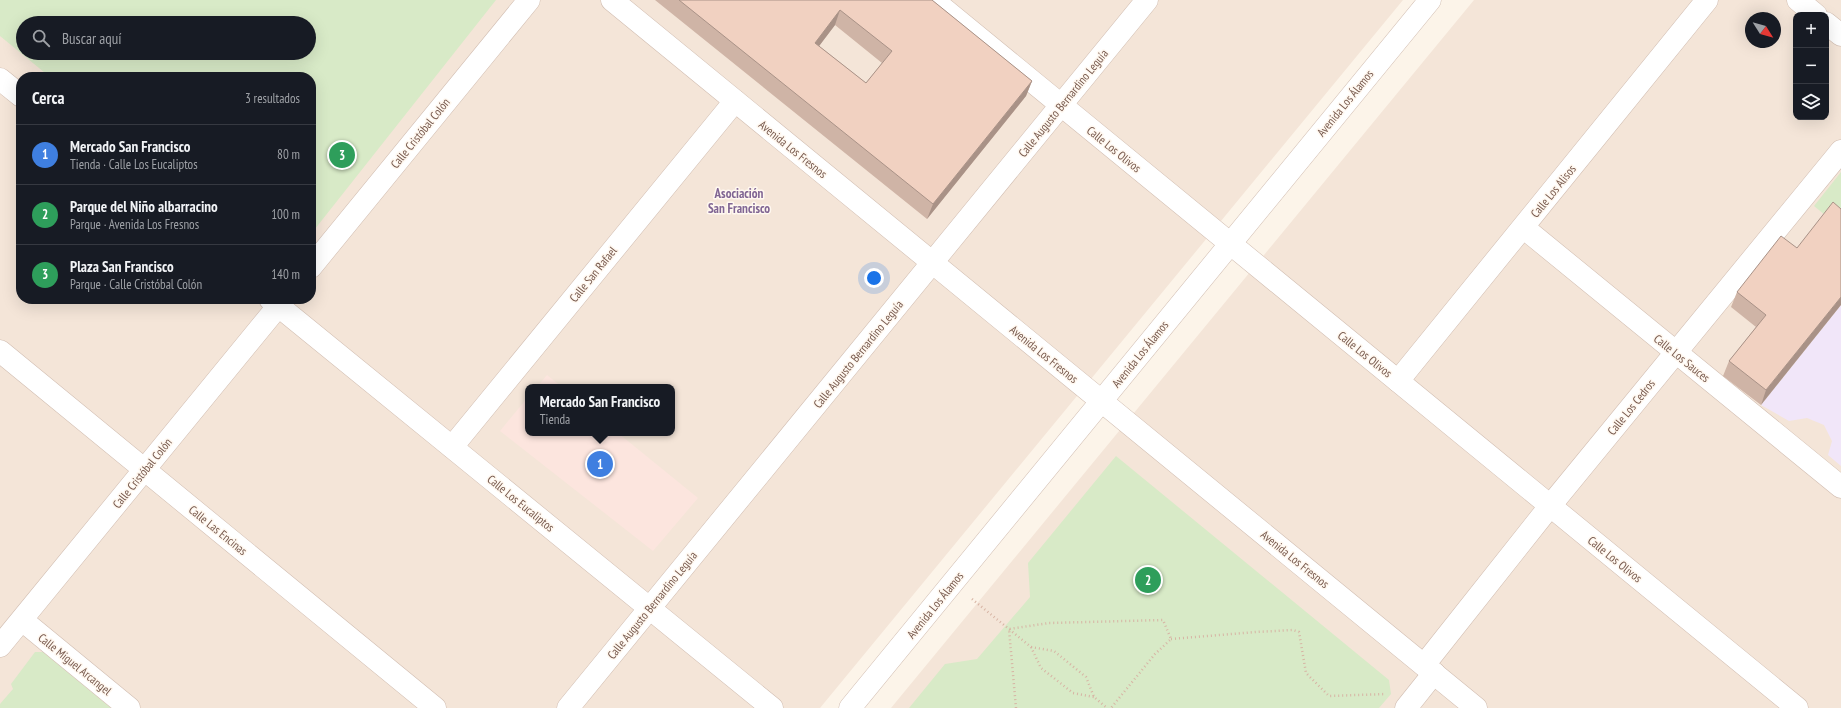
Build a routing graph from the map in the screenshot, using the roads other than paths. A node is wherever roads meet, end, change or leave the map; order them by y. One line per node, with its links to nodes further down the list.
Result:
1 (529, 0): 18 (street, Calle Cristóbal Colón)
2 (612, 0): 13 (street, Avenida Los Fresnos)
3 (933, 0): 14 (street, Calle Los Olivos)
4 (1147, 0): 14 (street, Calle Augusto Bernardino Leguía)
5 (1430, 0): 17 (street, Avenida Los Álamos)
6 (1706, 0): 16 (street, Calle Los Alisos)
7 (1798, 0): 8 (street)
8 (1812, 12)
9 (1829, 25): 10 (street)
10 (1841, 35)
11 (0, 79): 12 (street)
12 (16, 92)
13 (735, 100): 19 (street, Avenida Los Fresnos); 26 (street, Calle San Rafael)
14 (1061, 105): 17 (street, Calle Los Olivos); 19 (street, Calle Augusto Bernardino Leguía)
15 (1841, 151): 23 (street, Calle Los Cedros)
16 (1524, 228): 23 (street, Calle Los Sauces); 24 (street, Calle Los Alisos)
17 (1230, 244): 24 (street, Calle Los Olivos); 25 (street, Avenida Los Álamos)
18 (316, 260)
19 (932, 263): 25 (street, Avenida Los Fresnos); 30 (street, Calle Augusto Bernardino Leguía)
20 (276, 304): 27 (street, Calle Cristóbal Colón)
21 (282, 304): 26 (street, Calle Los Eucaliptos)
22 (0, 351): 27 (street, Calle Las Encinas)
23 (1676, 353): 28 (street, Calle Los Sauces); 29 (street, Calle Los Cedros)
24 (1398, 381): 29 (street, Calle Los Olivos)
25 (1102, 401): 33 (street, Avenida Los Fresnos); 39 (street, Avenida Los Álamos)
26 (452, 447): 30 (street, Calle Los Eucaliptos)
27 (145, 470): 31 (street, Calle Cristóbal Colón); 36 (street, Calle Las Encinas)
28 (1841, 487)
29 (1550, 506): 33 (street, Calle Los Cedros); 41 (street, Calle Los Olivos)
30 (650, 608): 37 (street, Calle Augusto Bernardino Leguía); 38 (street, Calle Los Eucaliptos)
31 (22, 620): 32 (street, Calle Cristóbal Colón); 35 (street, Calle Miguel Arcangel)
32 (0, 646)
33 (1429, 669): 34 (street, Calle Los Cedros); 40 (street, Avenida Los Fresnos)
34 (1412, 700)
35 (129, 708)
36 (435, 708)
37 (568, 708)
38 (772, 708)
39 (850, 708)
40 (1476, 708)
41 (1797, 708)

